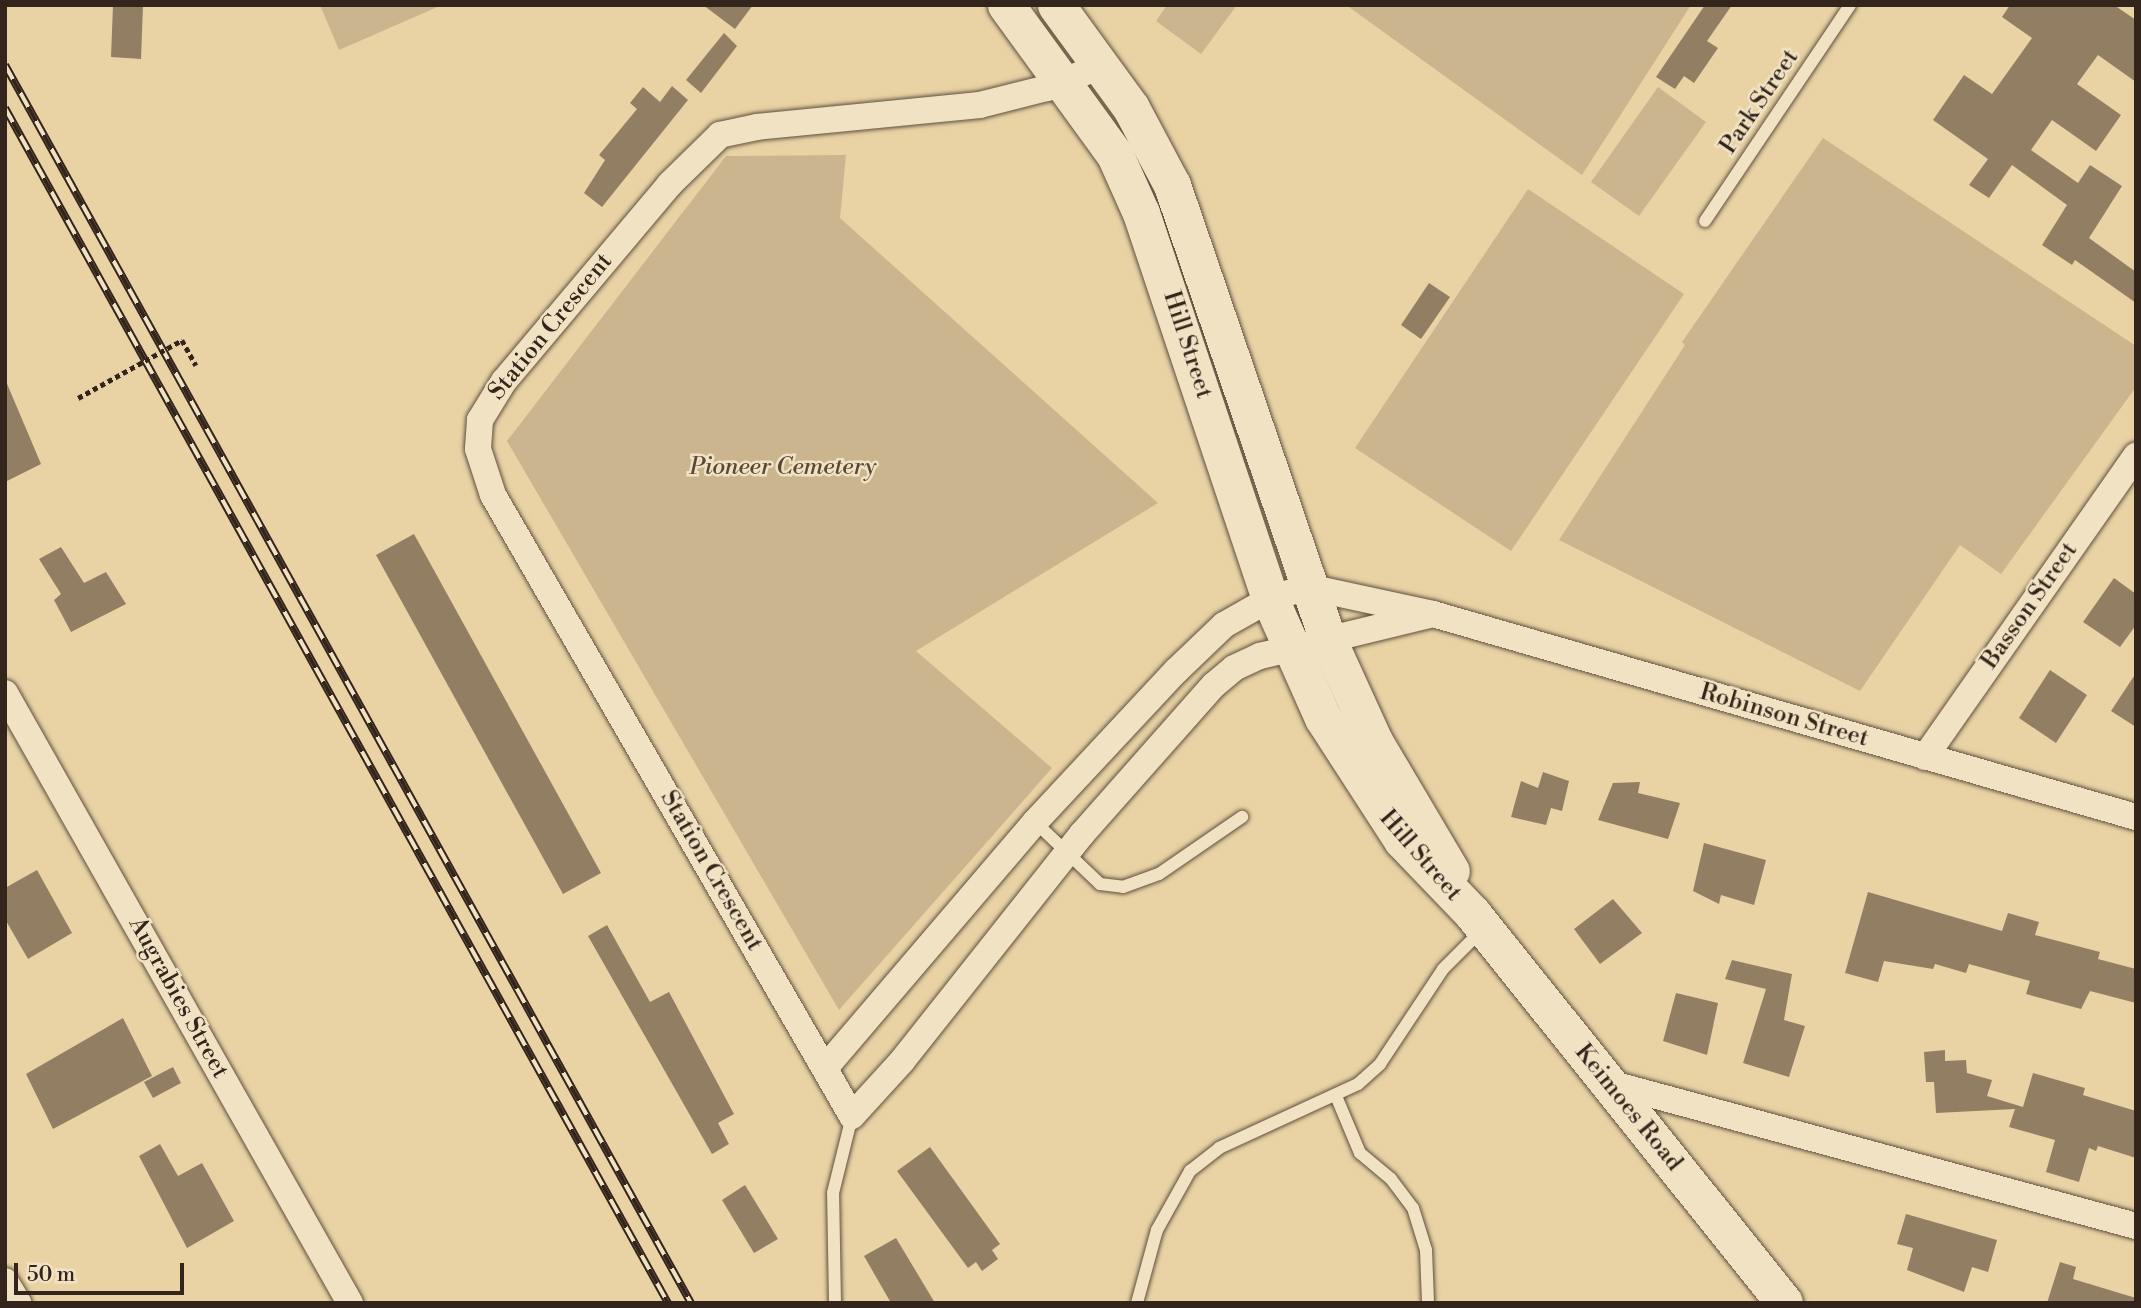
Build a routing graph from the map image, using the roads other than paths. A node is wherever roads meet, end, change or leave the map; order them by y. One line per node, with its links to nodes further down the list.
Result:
1 (1006, 5): 5 (street, Hill Street)
2 (1056, 5): 4 (street, Hill Street)
3 (1850, 5): 6 (lane, Park Street)
4 (1103, 65): 5 (street, Station Crescent); 8 (street, Hill Street)
5 (1065, 82): 9 (street, Hill Street); 20 (street, Station Crescent)
6 (1705, 221)
7 (2136, 456): 14 (street, Basson Street)
8 (1308, 587): 9 (street); 10 (street, Robinson Street); 11 (street, Hill Street)
9 (1270, 599): 12 (street, Hill Street); 17 (street)
10 (1433, 614): 11 (street); 14 (street, Robinson Street)
11 (1328, 640): 12 (street); 19 (street, Hill Street)
12 (1289, 649): 18 (street); 19 (street, Hill Street)
13 (5, 692): 27 (street, Augrabies Street)
14 (1925, 757): 16 (street, Robinson Street)
15 (1242, 817): 18 (lane)
16 (2136, 817)
17 (1035, 822): 18 (lane); 20 (street)
18 (1066, 854): 23 (street)
19 (1478, 921): 21 (street, Keimoes Road); 22 (lane)
20 (825, 1068): 23 (street, Station Crescent)
21 (1609, 1083): 24 (street); 31 (street, Keimoes Road)
22 (1336, 1096): 29 (lane); 30 (lane)
23 (852, 1116): 28 (lane)
24 (2136, 1226)
25 (5, 1281): 26 (street)
26 (18, 1303)
27 (350, 1303)
28 (835, 1303)
29 (1137, 1303)
30 (1428, 1303)
31 (1783, 1303)

